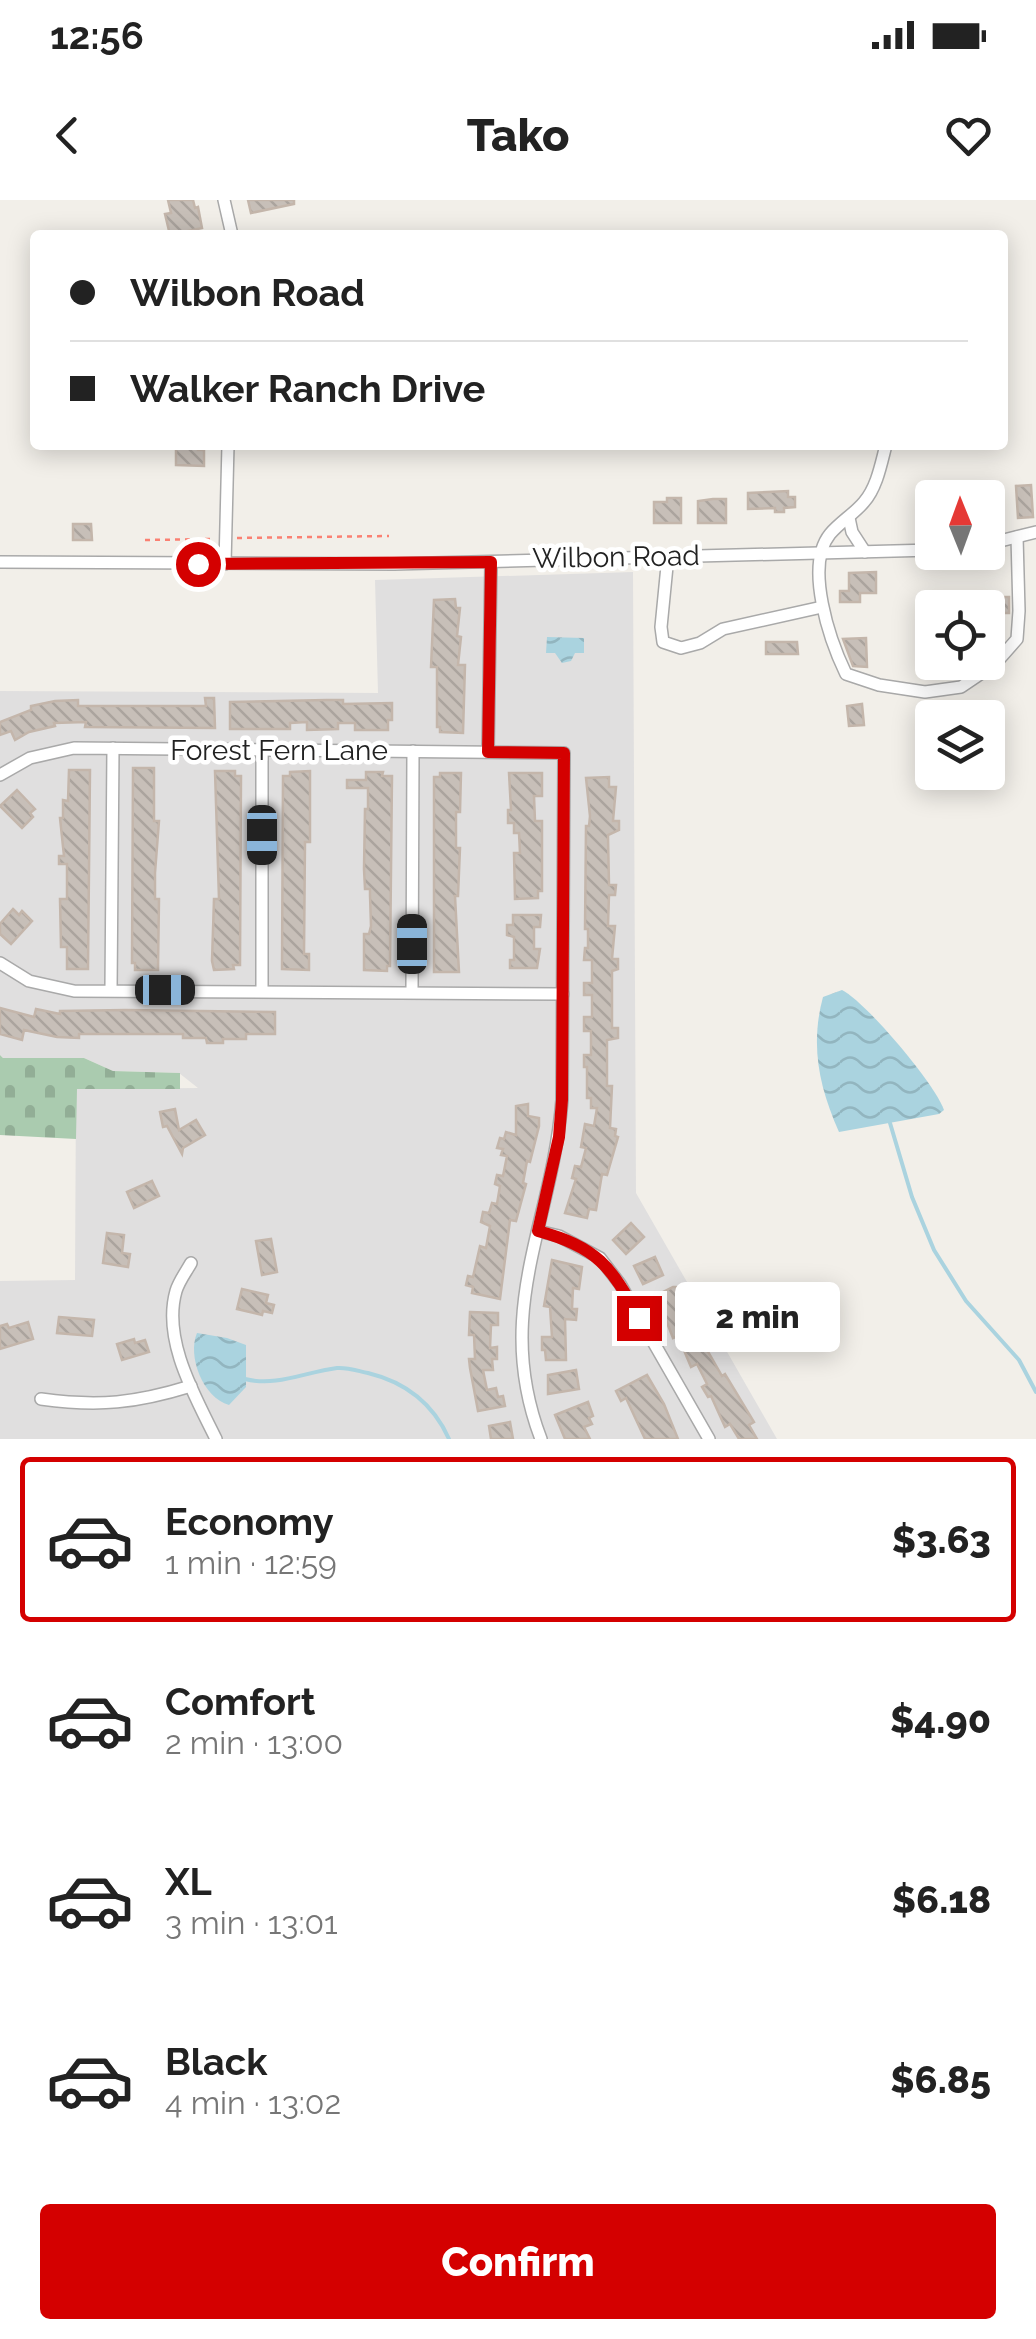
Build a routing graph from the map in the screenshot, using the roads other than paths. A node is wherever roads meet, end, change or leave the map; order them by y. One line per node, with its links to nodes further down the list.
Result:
1 (224, 200): 2 (street)
2 (231, 230)
3 (228, 450): 15 (street)
4 (884, 450): 5 (street)
5 (848, 518): 10 (street); 11 (street)
6 (1036, 532): 7 (street)
7 (1017, 537): 8 (street); 16 (street)
8 (1005, 540)
9 (915, 551): 10 (street, Wilbon Road)
10 (865, 552): 11 (street, Wilbon Road)
11 (820, 553): 12 (street, Wilbon Road); 16 (street)
12 (668, 556): 14 (street, Wilbon Road); 16 (street)
13 (0, 562): 15 (street, Wilbon Road)
14 (491, 562): 15 (street, Wilbon Road); 20 (street)
15 (225, 564)
16 (822, 607)
17 (112, 748): 18 (street, Forest Fern Lane); 21 (street, Forest Fern Lane); 23 (street)
18 (262, 750): 19 (street, Forest Fern Lane); 24 (street)
19 (413, 751): 20 (street, Forest Fern Lane); 25 (street)
20 (488, 752): 26 (street, Forest Fern Lane)
21 (0, 775)
22 (0, 963): 23 (street)
23 (111, 990): 24 (street)
24 (262, 991): 25 (street)
25 (412, 992): 26 (street)
26 (563, 994): 27 (street)
27 (538, 1231): 32 (street); 33 (street)
28 (191, 1263): 29 (street)
29 (190, 1386): 30 (street); 31 (street)
30 (42, 1399)
31 (216, 1439)
32 (541, 1439)
33 (708, 1439)

